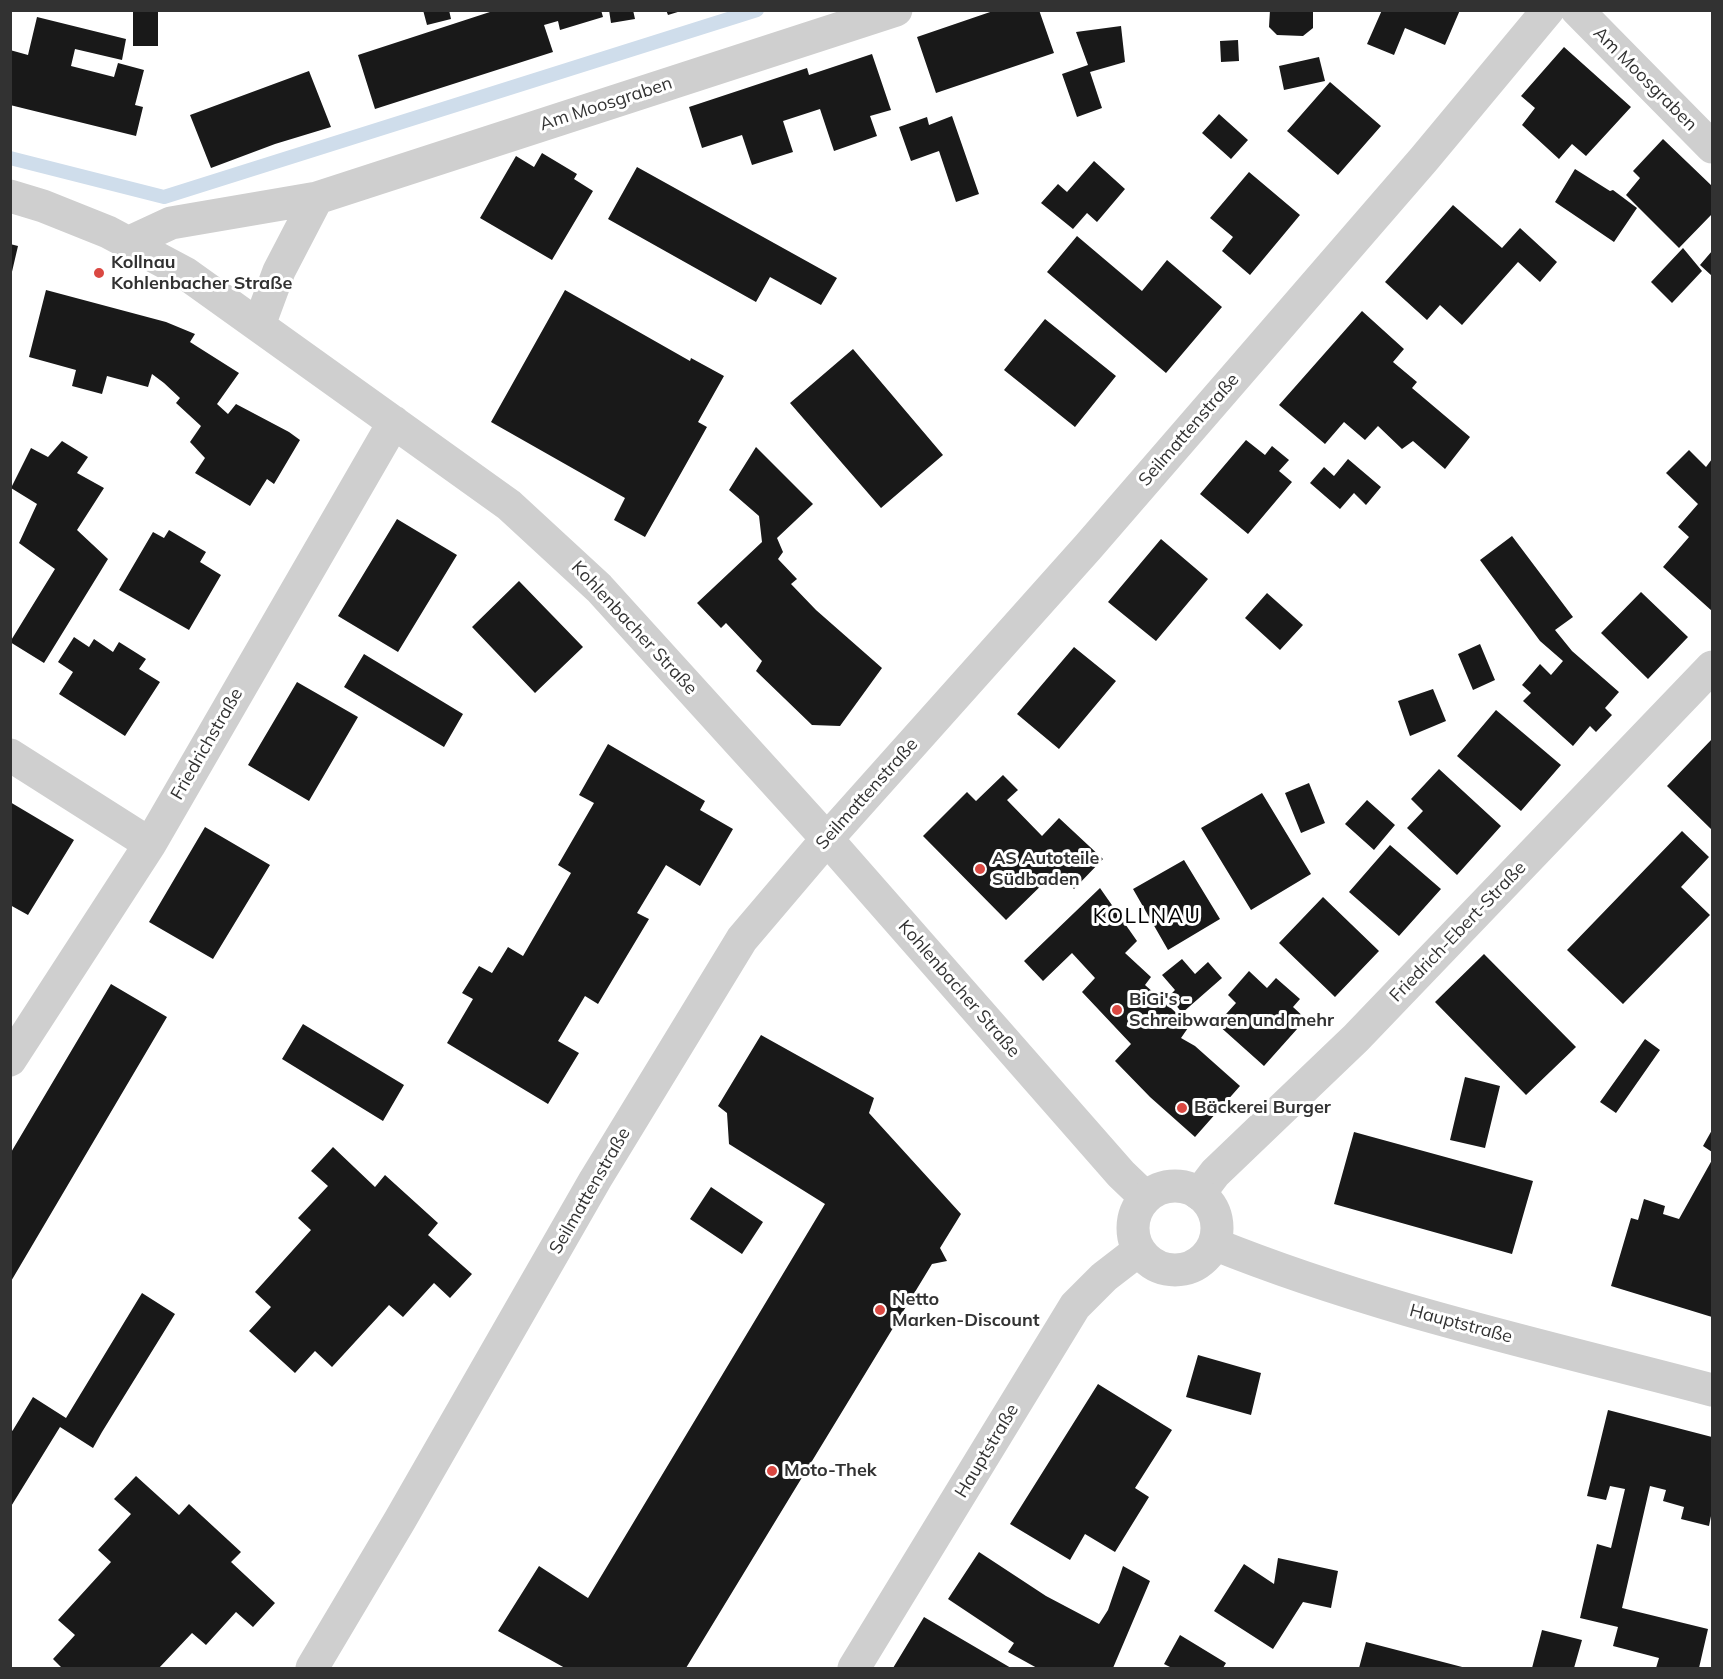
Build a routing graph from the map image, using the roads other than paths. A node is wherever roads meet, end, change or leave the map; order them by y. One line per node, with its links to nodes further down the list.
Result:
1 (896, 10): 6 (street, Am Moosgraben)
2 (1548, 10): 12 (street, Seilmattenstraße)
3 (1577, 10): 4 (street, Am Moosgraben)
4 (1713, 147)
5 (10, 196): 7 (street, Kohlenbacher Straße)
6 (317, 198): 7 (street, Am Moosgraben); 8 (street)
7 (130, 243): 8 (street, Kohlenbacher Straße)
8 (259, 326): 9 (street, Kohlenbacher Straße)
9 (394, 422): 12 (street, Kohlenbacher Straße); 13 (street, Friedrichstraße)
10 (1709, 679): 15 (street, Friedrich-Ebert-Straße)
11 (10, 755): 13 (street)
12 (827, 839): 16 (street, Kohlenbacher Straße); 20 (street, Seilmattenstraße)
13 (150, 844): 14 (street, Friedrichstraße)
14 (10, 1060)
15 (1199, 1194): 16 (street); 17 (street)
16 (1145, 1197): 18 (street)
17 (1214, 1244): 18 (street); 19 (street, Hauptstraße)
18 (1139, 1250): 21 (street, Hauptstraße)
19 (1713, 1390)
20 (312, 1668)
21 (854, 1668)

